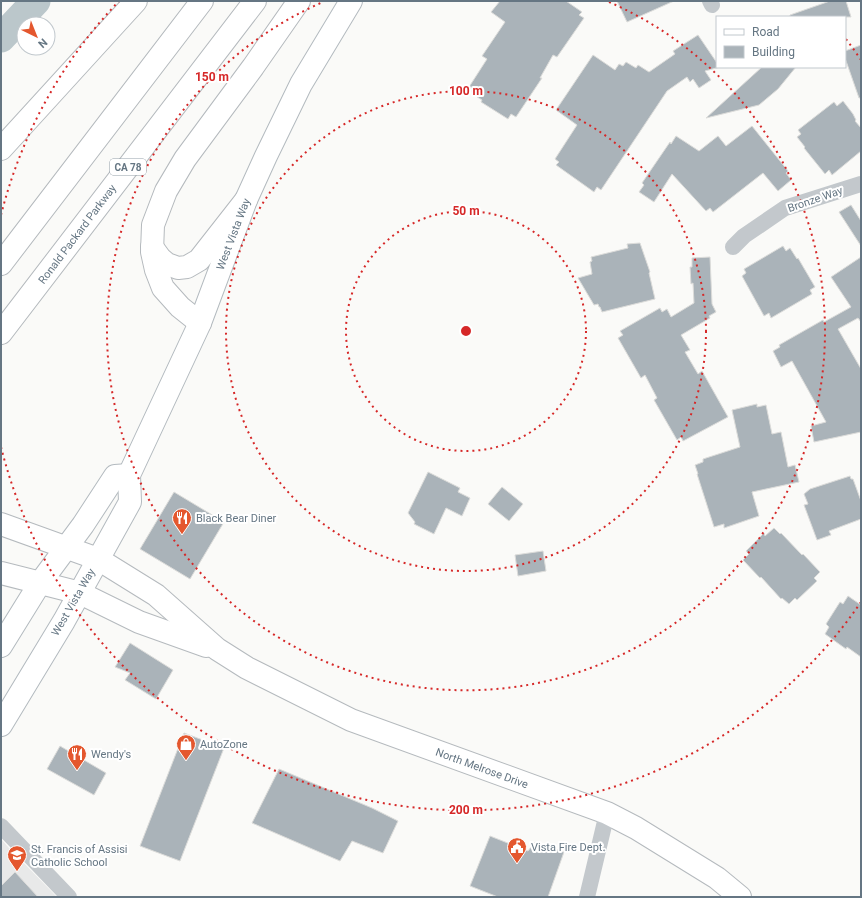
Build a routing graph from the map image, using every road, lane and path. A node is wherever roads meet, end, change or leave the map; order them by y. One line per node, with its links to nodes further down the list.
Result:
1 (136, 1): 6 (main road)
2 (202, 1): 11 (main road)
3 (255, 1): 13 (main road, Ronald Packard Parkway / CA 78)
4 (299, 1): 9 (main road)
5 (351, 1): 8 (main road, West Vista Way)
6 (1, 149)
7 (861, 184): 10 (street, Bronze Way)
8 (246, 200): 9 (main road); 12 (main road, West Vista Way)
9 (152, 247): 12 (main road)
10 (733, 247)
11 (1, 264)
12 (200, 323): 14 (main road, West Vista Way)
13 (1, 333)
14 (129, 475): 16 (main road); 17 (main road, West Vista Way)
15 (1, 524): 16 (main road, North Melrose Drive)
16 (66, 547): 17 (main road, North Melrose Drive); 19 (main road)
17 (98, 559): 20 (main road, West Vista Way); 22 (main road, North Melrose Drive)
18 (1, 573): 19 (main road, North Melrose Drive)
19 (40, 583): 20 (main road, North Melrose Drive); 21 (main road)
20 (80, 592): 22 (main road, North Melrose Drive); 23 (main road, West Vista Way)
21 (1, 646)
22 (217, 649): 24 (main road, North Melrose Drive)
23 (1, 725)
24 (607, 813): 27 (street); 28 (main road, North Melrose Drive)
25 (1, 826): 26 (street)
26 (69, 897)
27 (587, 897)
28 (740, 897)

